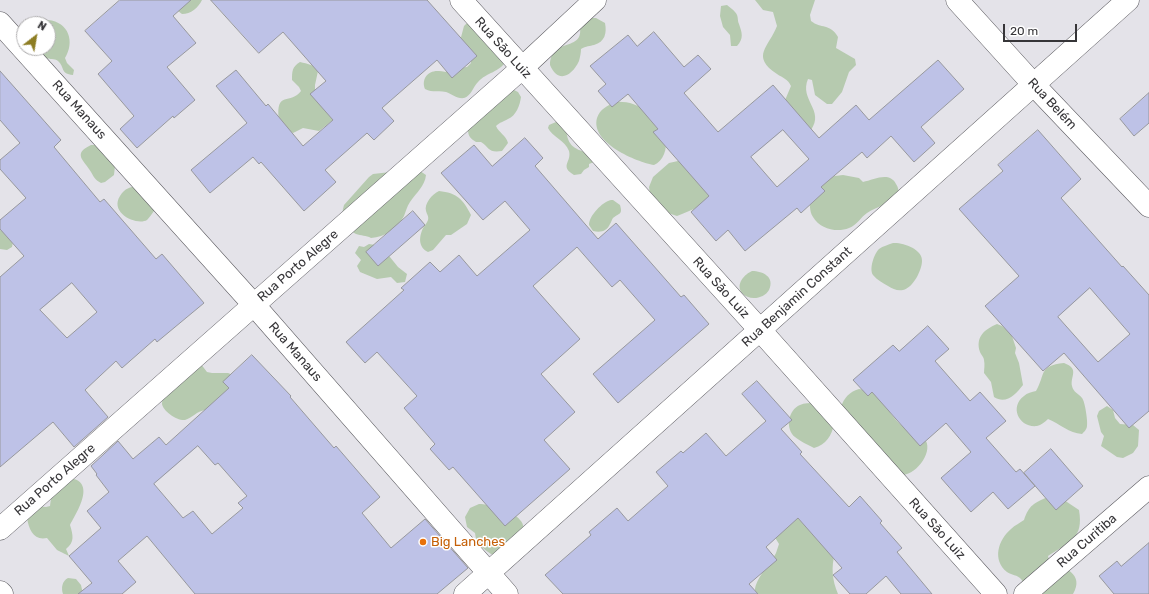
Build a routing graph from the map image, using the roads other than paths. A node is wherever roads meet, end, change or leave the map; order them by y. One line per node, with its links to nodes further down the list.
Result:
1 (461, 0): 6 (street, Rua São Luiz)
2 (595, 0): 6 (street, Rua Porto Alegre)
3 (957, 0): 7 (street, Rua Belém)
4 (1128, 0): 7 (street, Rua Benjamin Constant)
5 (0, 23): 9 (street, Rua Manaus)
6 (521, 68): 9 (street, Rua Porto Alegre); 10 (street, Rua São Luiz)
7 (1034, 85): 8 (street, Rua Belém); 10 (street, Rua Benjamin Constant)
8 (1149, 206)
9 (254, 305): 12 (street, Rua Porto Alegre); 13 (street, Rua Manaus)
10 (760, 330): 13 (street, Rua Benjamin Constant); 16 (street, Rua São Luiz)
11 (1149, 487): 17 (street, Rua Curitiba)
12 (0, 529)
13 (488, 573): 14 (street, Rua Benjamin Constant); 15 (street, Rua Manaus)
14 (465, 594)
15 (507, 594)
16 (996, 594)
17 (1025, 594)

